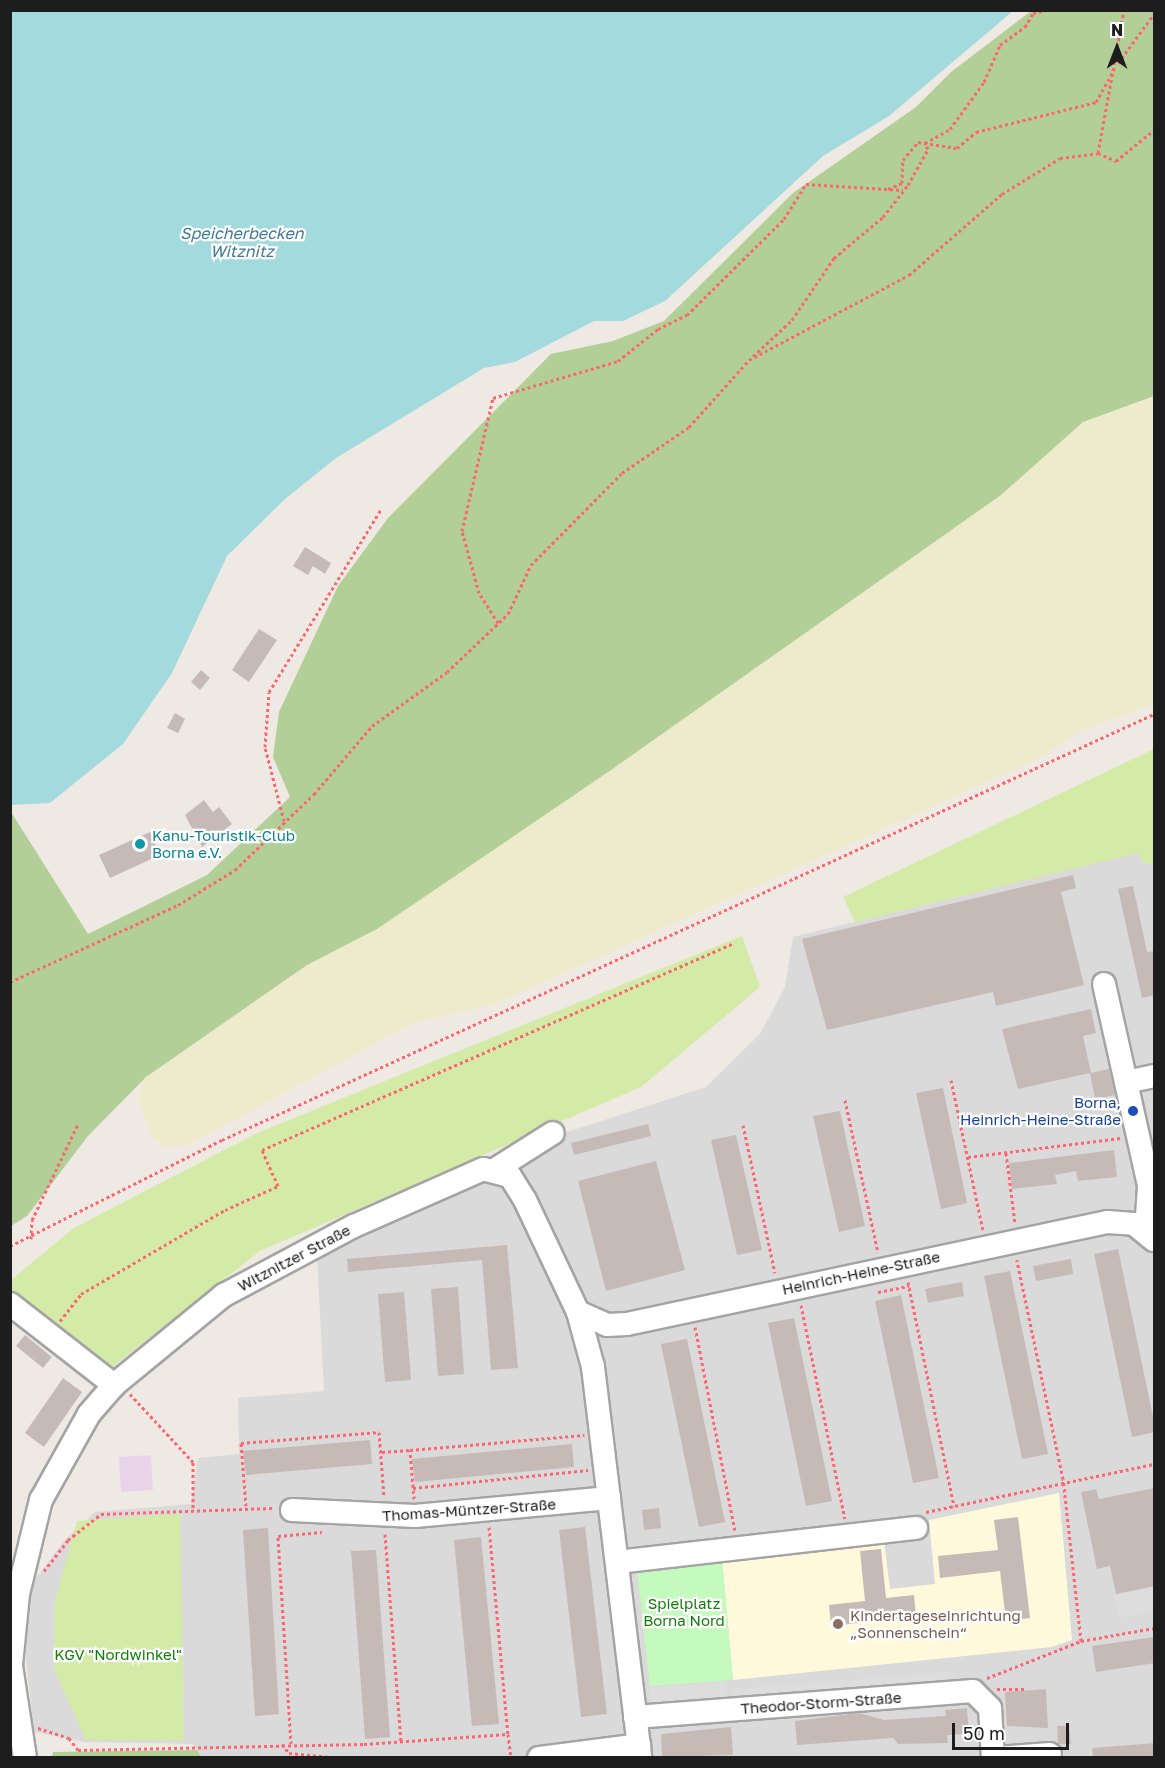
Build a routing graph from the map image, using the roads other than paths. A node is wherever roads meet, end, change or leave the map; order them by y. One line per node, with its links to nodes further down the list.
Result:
1 (1104, 984): 3 (street)
2 (1155, 1076): 3 (street)
3 (1126, 1082): 6 (street)
4 (553, 1133): 5 (street, Witznitzer Straße)
5 (496, 1170): 8 (street); 9 (street, Witznitzer Straße)
6 (1150, 1236): 8 (street, Heinrich-Heine-Straße)
7 (10, 1304): 9 (street)
8 (578, 1312): 10 (street)
9 (115, 1384): 19 (street, Witznitzer Straße)
10 (609, 1498): 11 (street, Thomas-Müntzer-Straße); 13 (street)
11 (292, 1510)
12 (916, 1528): 13 (street)
13 (617, 1562): 14 (street)
14 (635, 1717): 15 (street); 21 (street, Theodor-Storm-Straße)
15 (640, 1751): 16 (street)
16 (612, 1753): 18 (street)
17 (1050, 1754): 21 (street)
18 (584, 1755): 20 (street)
19 (25, 1758)
20 (539, 1758)
21 (995, 1758)

